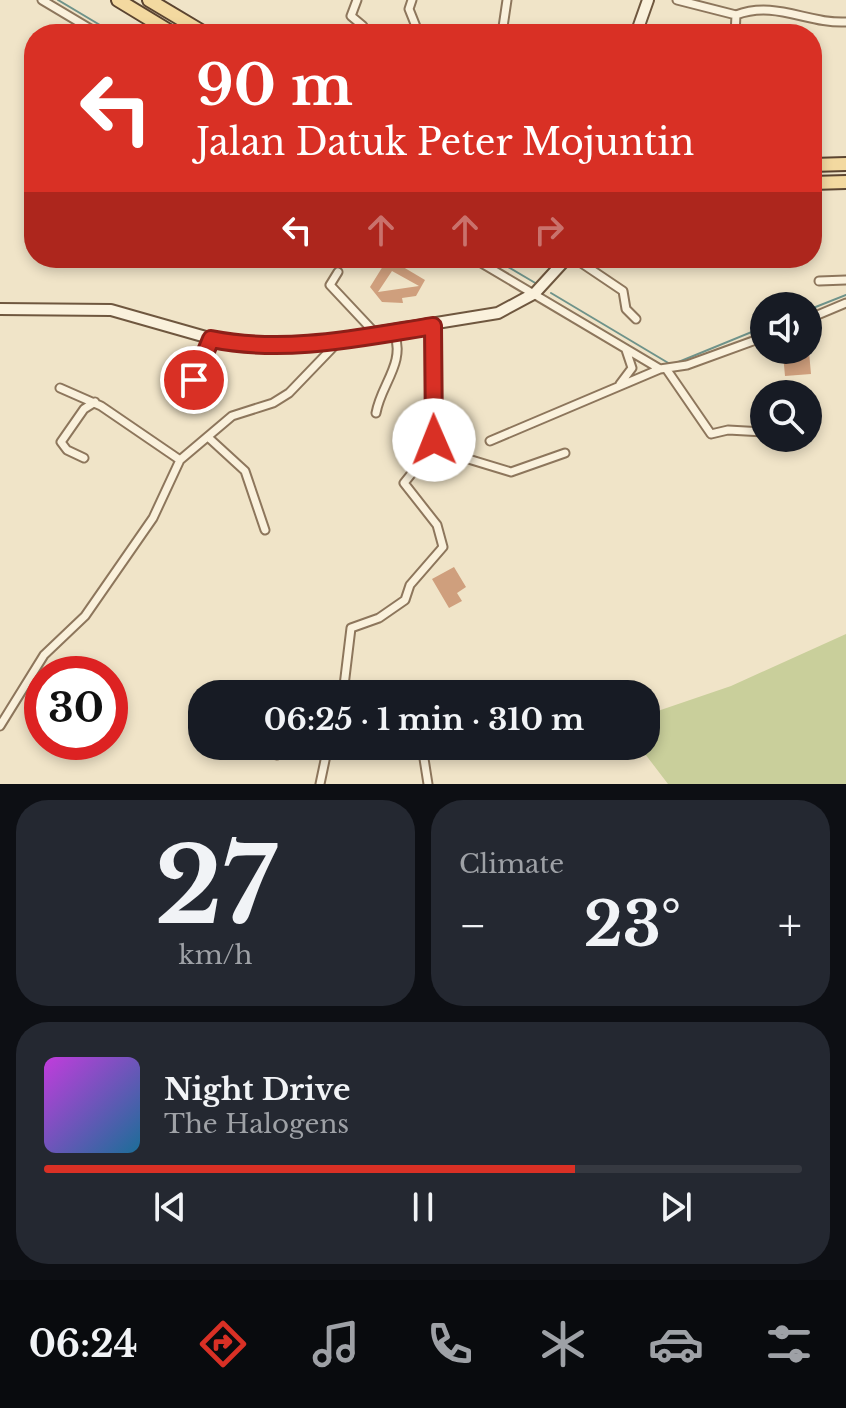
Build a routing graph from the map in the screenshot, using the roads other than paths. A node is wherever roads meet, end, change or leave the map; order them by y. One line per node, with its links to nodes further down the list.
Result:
1 (42, 0): 11 (street)
2 (118, 0): 12 (main road)
3 (149, 0): 13 (main road)
4 (357, 0): 14 (street)
5 (412, 0): 15 (street)
6 (507, 0): 16 (street)
7 (648, 0): 17 (main road)
8 (677, 0): 9 (street)
9 (736, 15): 10 (street); 18 (street)
10 (846, 22)
11 (82, 24)
12 (158, 24)
13 (189, 24)
14 (361, 24)
15 (415, 24)
16 (503, 24)
17 (640, 24)
18 (736, 24)
19 (846, 164): 20 (main road)
20 (822, 165)
21 (846, 182): 22 (main road)
22 (822, 183)
23 (491, 268): 29 (street)
24 (558, 268): 29 (main road)
25 (589, 268): 33 (street)
26 (338, 272): 36 (street)
27 (846, 280): 28 (street)
28 (819, 281)
29 (535, 293): 34 (main road); 40 (street)
30 (846, 303): 32 (street)
31 (0, 309): 37 (main road)
32 (822, 313)
33 (636, 319)
34 (433, 326): 35 (main road); 50 (street)
35 (394, 332): 36 (main road); 46 (street)
36 (376, 334): 38 (main road)
37 (211, 339): 38 (main road); 44 (street)
38 (339, 341): 48 (street)
39 (750, 341): 41 (street)
40 (624, 347): 41 (street); 42 (street)
41 (664, 369): 42 (street); 47 (street)
42 (618, 385): 49 (street)
43 (60, 388): 45 (street)
44 (187, 397)
45 (95, 402): 52 (street); 53 (street)
46 (376, 413)
47 (750, 431)
48 (209, 438): 53 (street); 54 (street)
49 (490, 441)
50 (432, 448): 51 (street); 55 (street)
51 (565, 453)
52 (84, 458)
53 (180, 460): 56 (street)
54 (265, 530)
55 (345, 680)
56 (0, 726)
57 (325, 760): 59 (street)
58 (424, 760): 60 (street)
59 (320, 784)
60 (428, 784)

